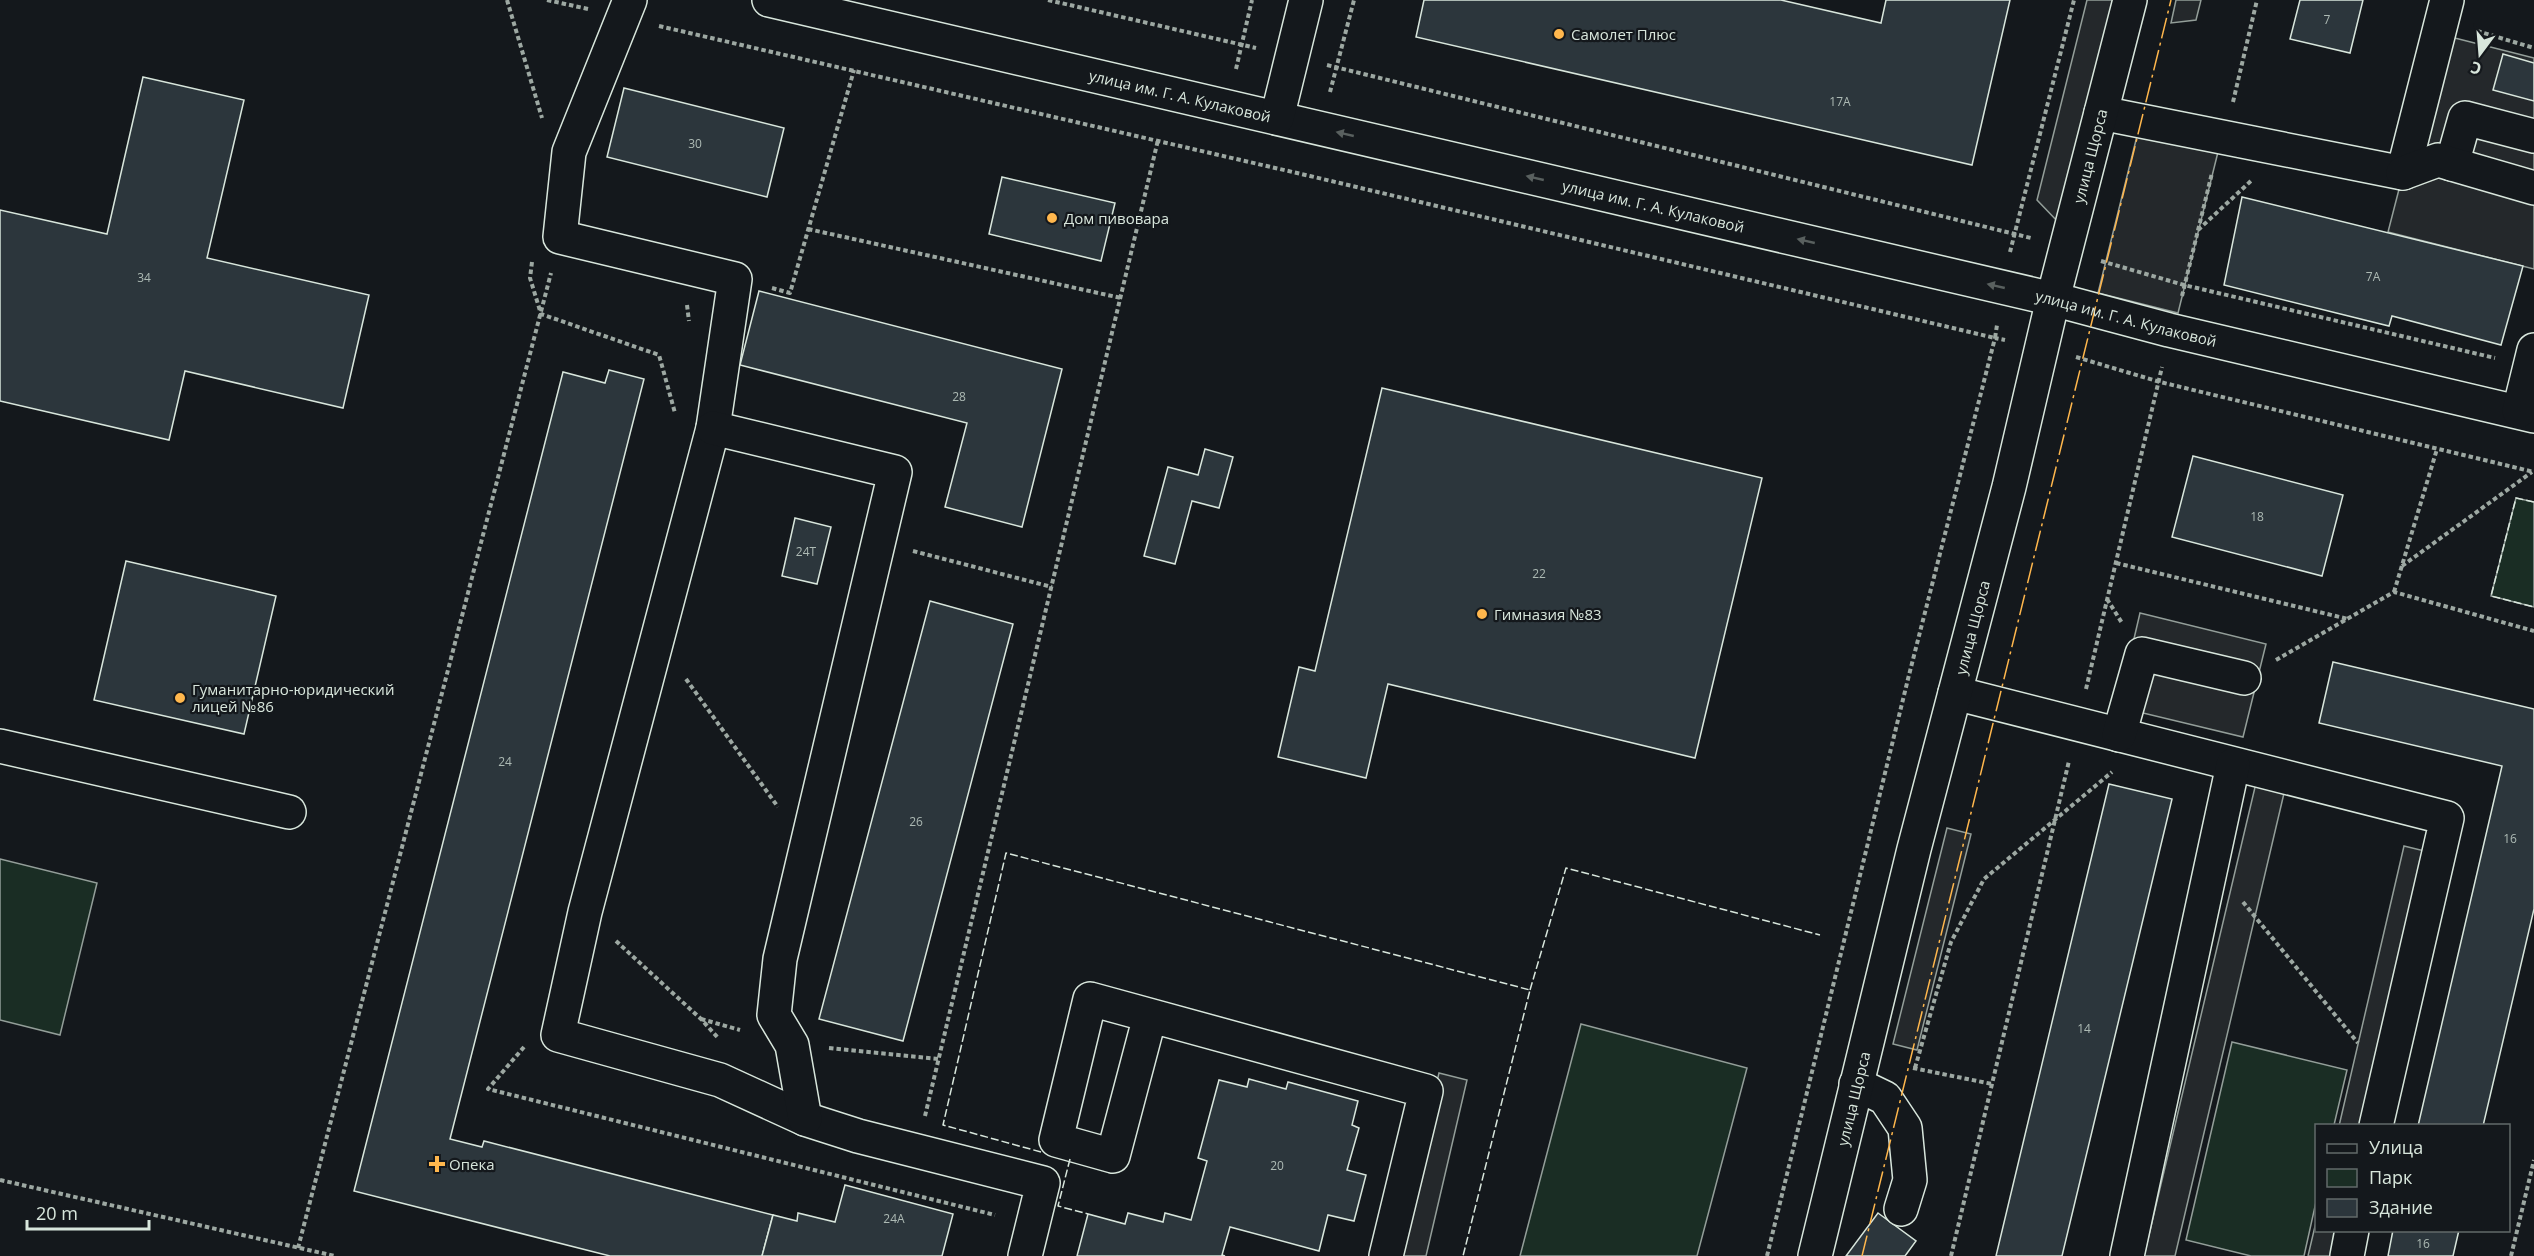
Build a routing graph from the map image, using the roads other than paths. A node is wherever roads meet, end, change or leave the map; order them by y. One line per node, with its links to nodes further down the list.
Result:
1 (769, 0): 4 (street, улица им. Г. А. Кулаковой)
2 (1306, 0): 8 (street)
3 (2130, 0): 7 (street, улица Щорса)
4 (807, 4): 8 (street, улица им. Г. А. Кулаковой)
5 (626, 9): 16 (street)
6 (2445, 11): 11 (street)
7 (2101, 113): 11 (street); 13 (street, улица Щорса)
8 (1277, 118): 13 (street, улица им. Г. А. Кулаковой, one-way to 8)
9 (2534, 136): 10 (street)
10 (2452, 164): 11 (street); 12 (street)
11 (2403, 173)
12 (2534, 188)
13 (2053, 299): 15 (street, улица им. Г. А. Кулаковой); 18 (street, улица Щорса)
14 (2532, 358): 15 (street)
15 (2526, 414)
16 (713, 428): 25 (street); 25 (street)
17 (2244, 678): 20 (street)
18 (1955, 693): 20 (street); 24 (street, улица Щорса)
19 (0, 746): 22 (street)
20 (2120, 750): 21 (street)
21 (2233, 765): 26 (street); 34 (street)
22 (290, 812)
23 (1150, 1016): 27 (street); 27 (street); 32 (street)
24 (1856, 1084): 29 (street); 33 (street, улица Щорса)
25 (805, 1119): 28 (street)
26 (2376, 1124)
27 (1056, 1140): 28 (street)
28 (1043, 1183): 31 (street)
29 (1901, 1209)
30 (2352, 1232): 35 (street)
31 (1025, 1256)
32 (1386, 1256)
33 (1815, 1256)
34 (2127, 1256)
35 (2347, 1256)

